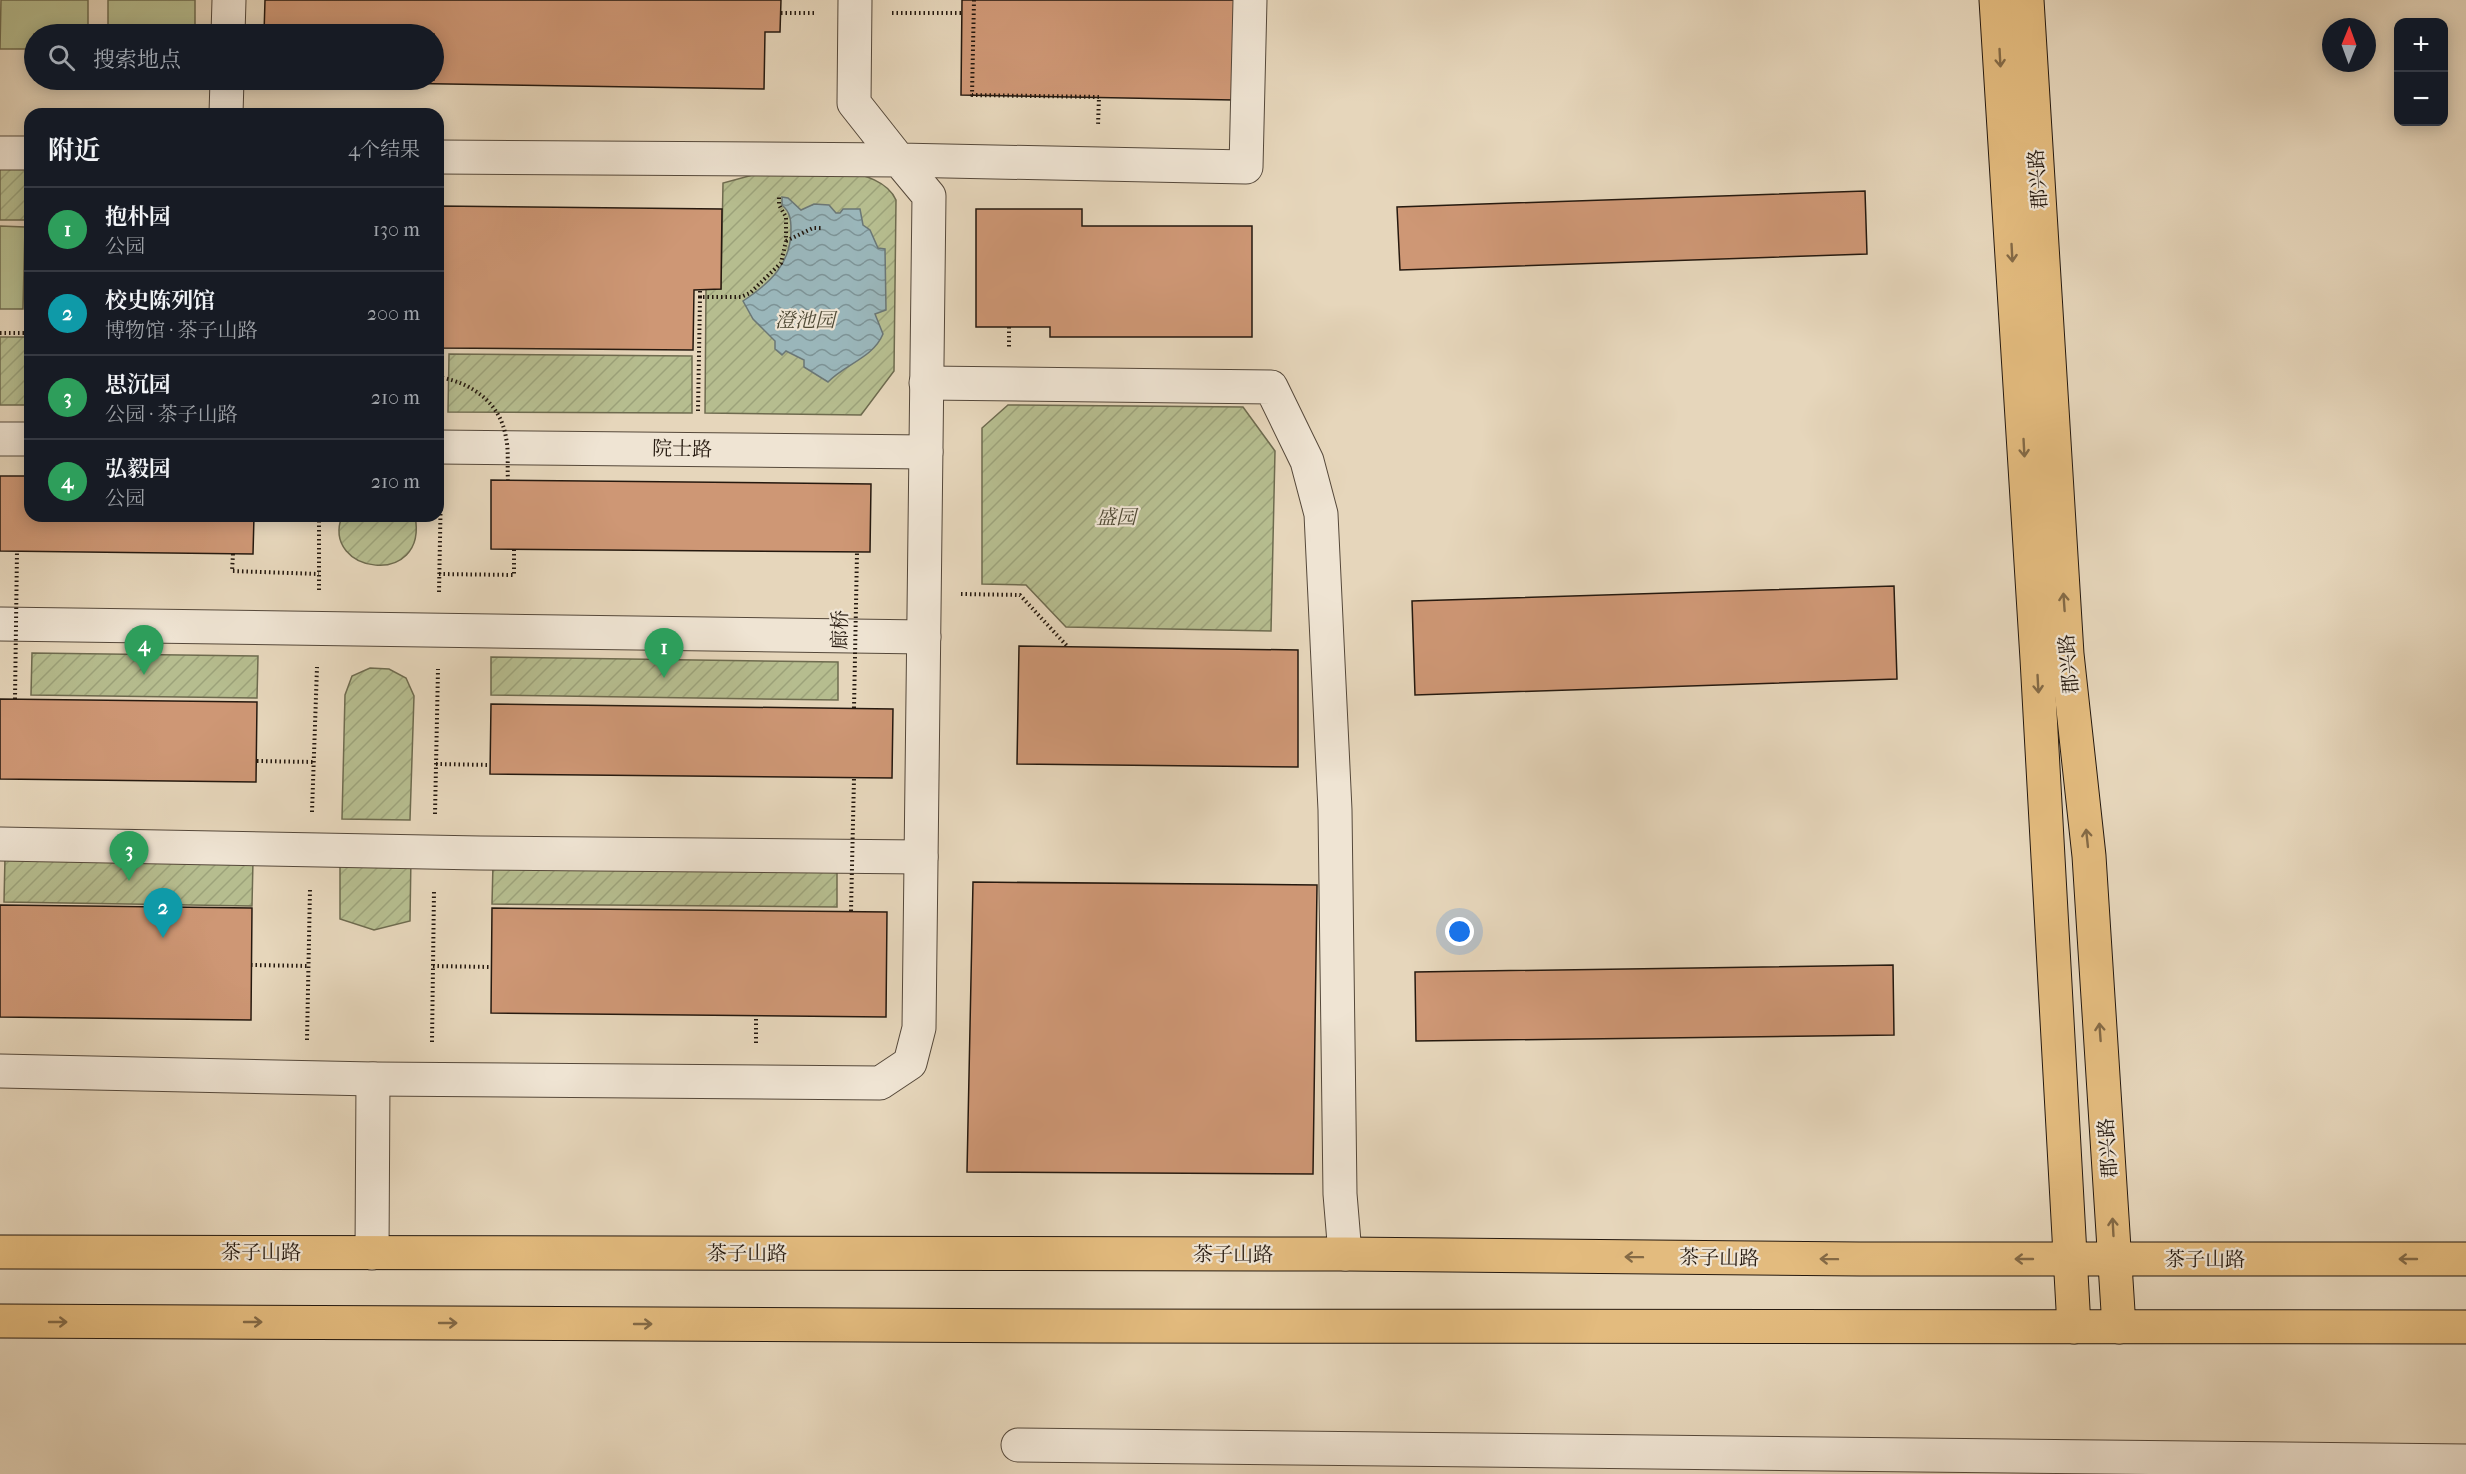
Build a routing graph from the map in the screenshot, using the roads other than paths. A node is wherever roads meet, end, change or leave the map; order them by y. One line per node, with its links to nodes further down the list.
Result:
1 (229, 0): 6 (street)
2 (855, 0): 12 (street)
3 (1250, 0): 12 (street)
4 (1996, 0): 27 (main road, 郡兴路, one-way to 27)
5 (2026, 0): 28 (main road, 郡兴路, one-way to 5)
6 (228, 24)
7 (227, 90): 8 (street)
8 (226, 108)
9 (0, 153): 10 (street)
10 (24, 153)
11 (444, 157): 12 (street)
12 (899, 160): 13 (street)
13 (926, 383): 17 (street); 26 (street)
14 (0, 439): 15 (street)
15 (24, 439)
16 (444, 447): 17 (street, 院士路)
17 (926, 452): 19 (street)
18 (0, 624): 19 (street)
19 (924, 637): 21 (street)
20 (0, 844): 21 (street)
21 (921, 857): 23 (street)
22 (0, 1071): 23 (street)
23 (373, 1078): 25 (street)
24 (0, 1252): 25 (main road, 茶子山路)
25 (372, 1253): 26 (main road, 茶子山路)
26 (1345, 1254): 27 (main road, 茶子山路, one-way to 26)
27 (2070, 1259): 28 (main road, 茶子山路); 31 (main road, 郡兴路)
28 (2115, 1259): 29 (main road, 茶子山路, one-way to 28); 32 (main road, 郡兴路)
29 (2466, 1259)
30 (0, 1321): 31 (main road, one-way to 31)
31 (2073, 1327): 32 (main road)
32 (2119, 1327): 33 (main road)
33 (2466, 1327)
34 (1018, 1445): 35 (street)
35 (2466, 1461)

